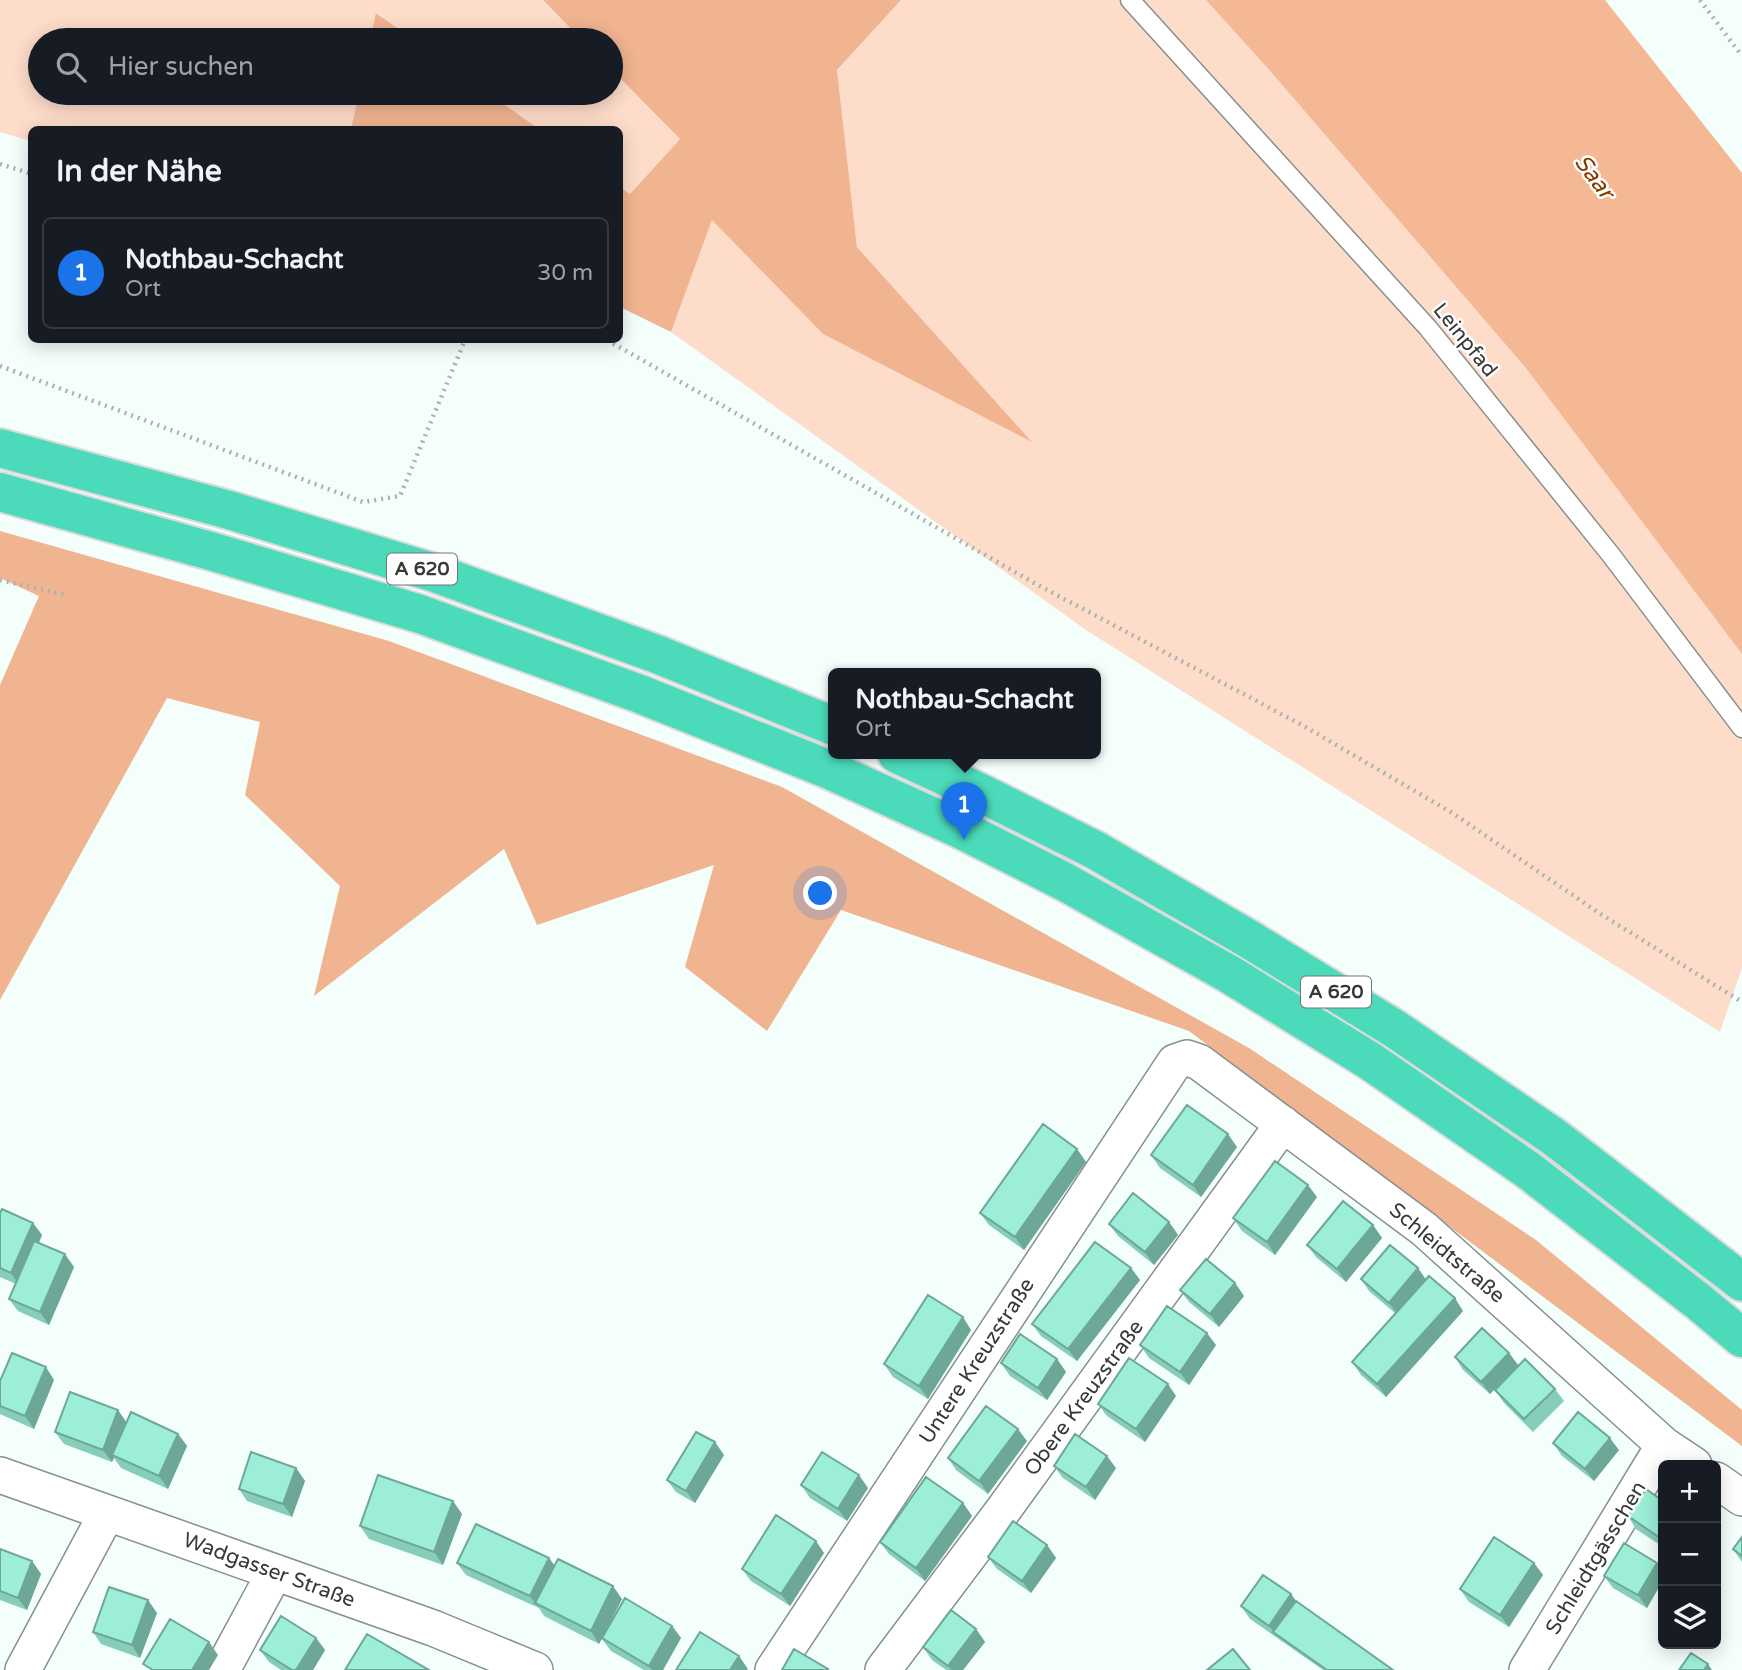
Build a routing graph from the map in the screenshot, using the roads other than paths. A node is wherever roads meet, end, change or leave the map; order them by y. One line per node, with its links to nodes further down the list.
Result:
1 (1130, 0): 5 (lane, Leinpfad)
2 (0, 448): 4 (highway, A 620)
3 (0, 492): 10 (highway, A 620)
4 (828, 724)
5 (1742, 728)
6 (908, 759): 9 (highway, A 620)
7 (1187, 1058): 8 (street, Schleidtstraße); 21 (street, Untere Kreuzstraße)
8 (1283, 1124): 11 (street, Schleidtstraße); 22 (street, Obere Kreuzstraße)
9 (1742, 1282)
10 (1742, 1338)
11 (1664, 1445): 12 (street, Schleidtstraße); 23 (street, Schleidtgässchen)
12 (1686, 1460)
13 (0, 1475): 16 (street, Wadgasser Straße)
14 (1721, 1483): 15 (street)
15 (1742, 1498)
16 (107, 1513): 17 (street, Wadgasser Straße); 18 (street)
17 (275, 1573): 19 (street); 20 (street, Wadgasser Straße)
18 (23, 1670)
19 (222, 1670)
20 (536, 1670)
21 (773, 1670)
22 (883, 1670)
23 (1527, 1670)

